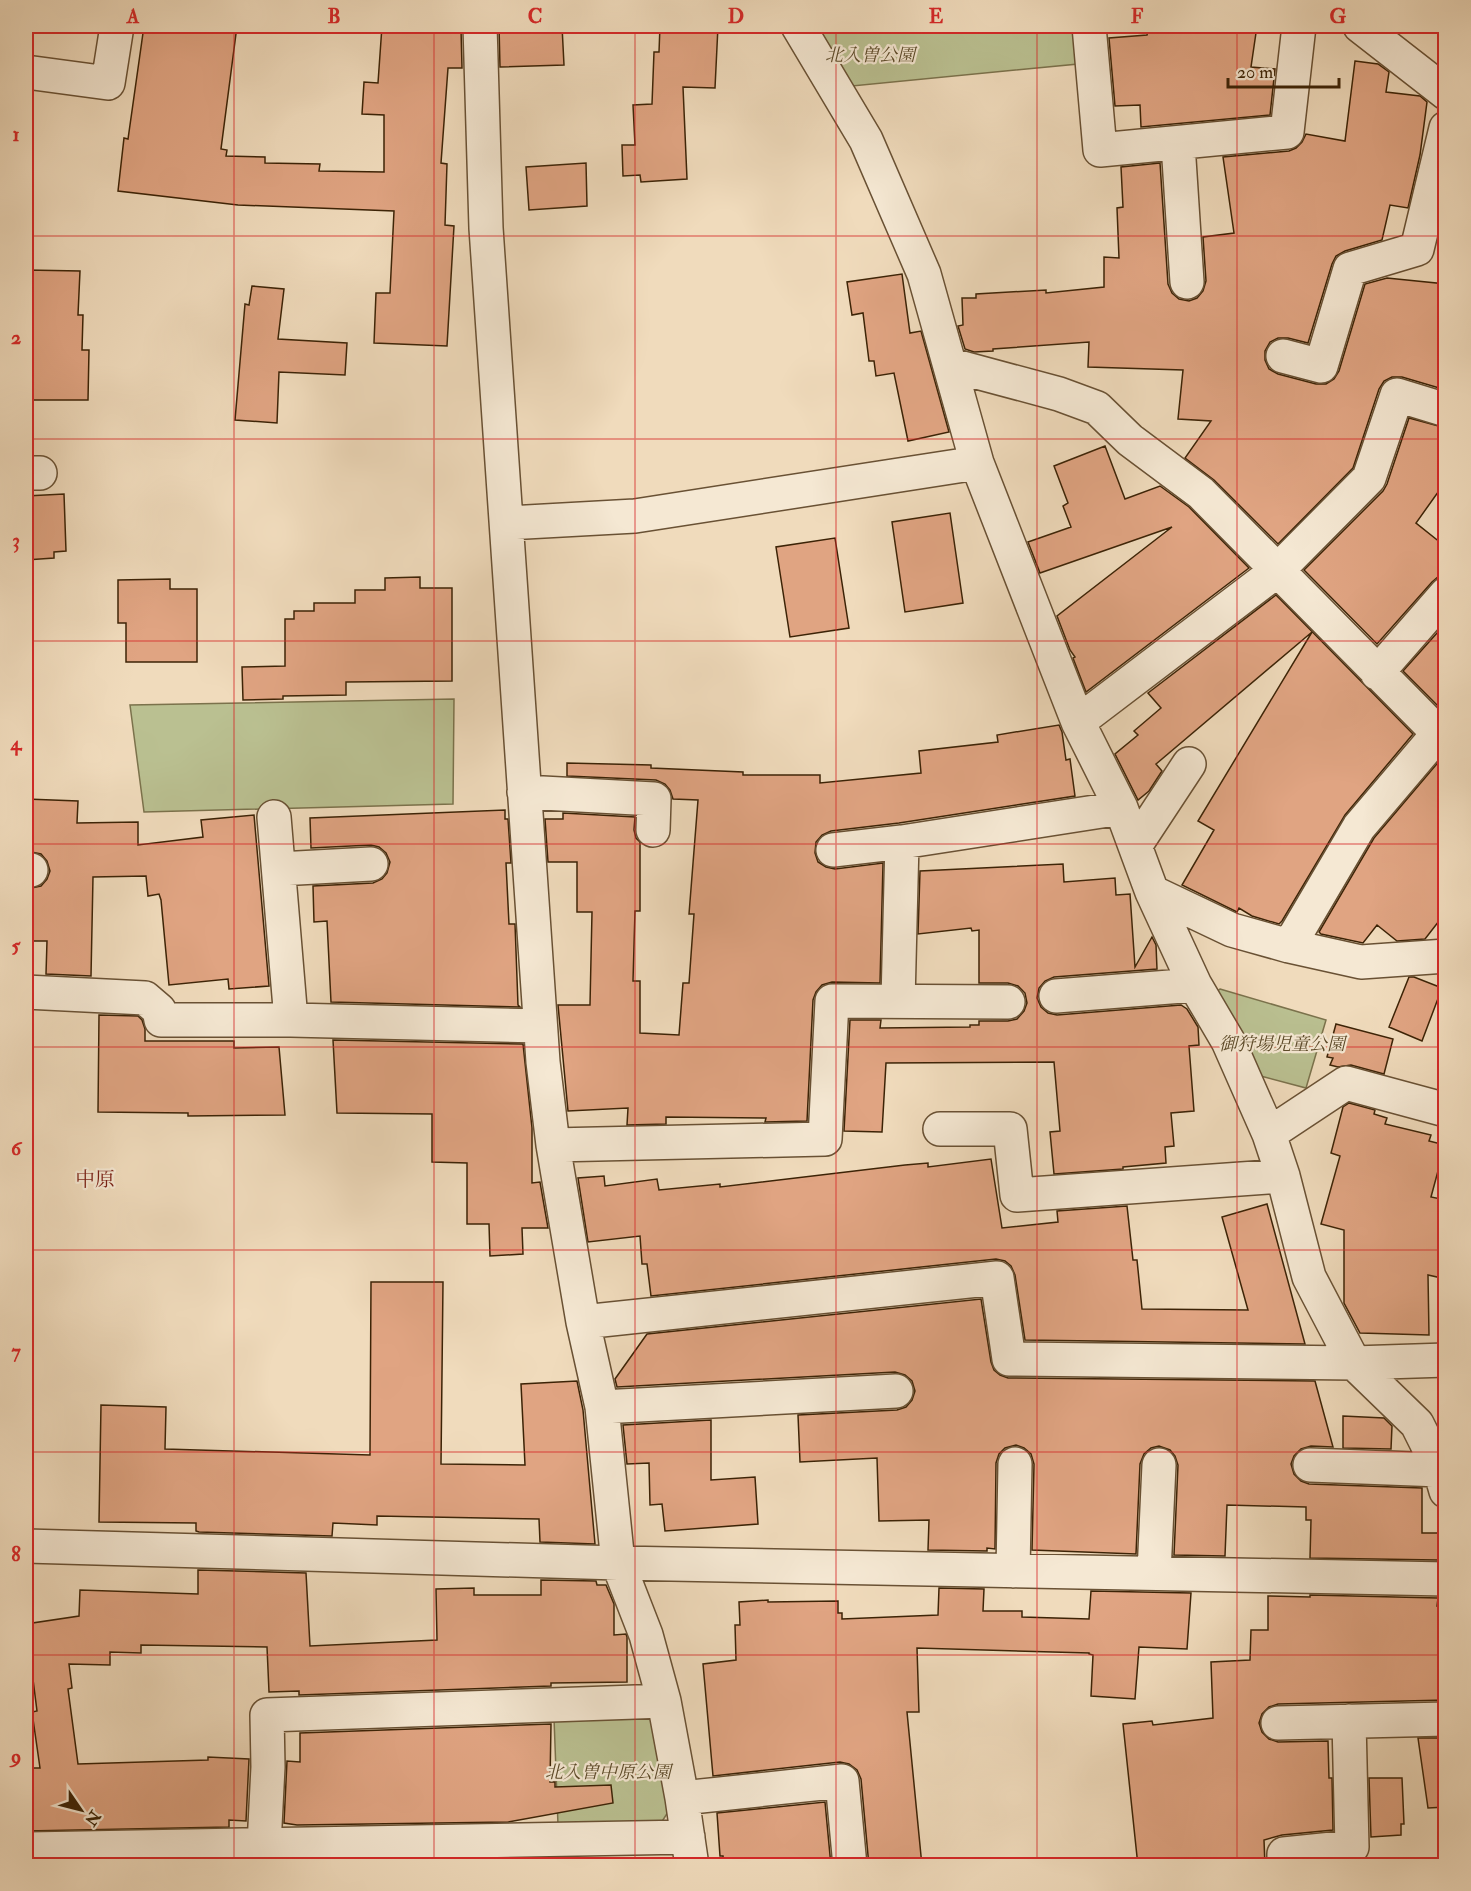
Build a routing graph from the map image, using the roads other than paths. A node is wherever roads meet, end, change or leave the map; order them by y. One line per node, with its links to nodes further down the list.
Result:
1 (117, 26): 7 (street)
2 (480, 26): 16 (street)
3 (798, 26): 13 (street)
4 (1089, 26): 10 (street)
5 (1299, 26): 10 (street)
6 (1360, 26): 8 (street)
7 (26, 72)
8 (1446, 93)
9 (1446, 128): 12 (street)
10 (1178, 144): 11 (street)
11 (1187, 282)
12 (1283, 356)
13 (951, 365): 15 (street); 17 (street)
14 (1446, 410): 17 (street)
15 (977, 463): 16 (street); 20 (street)
16 (507, 523): 23 (street)
17 (1278, 570): 19 (street); 20 (street)
18 (1446, 594): 19 (street)
19 (1377, 673): 21 (street)
20 (1078, 722): 24 (street)
21 (1442, 738): 33 (street)
22 (1190, 764): 28 (street)
23 (524, 792): 26 (street); 41 (street)
24 (1121, 808): 27 (street); 28 (street)
25 (274, 817): 31 (street)
26 (653, 830)
27 (902, 842): 29 (street); 38 (street)
28 (1135, 846): 32 (street)
29 (833, 850)
30 (371, 864): 31 (street)
31 (279, 869): 40 (street)
32 (1152, 892): 33 (street); 35 (street)
33 (1289, 946): 34 (street)
34 (1446, 956)
35 (1195, 985): 37 (street); 44 (street)
36 (26, 992): 40 (street)
37 (1056, 996)
38 (898, 1001): 39 (street); 45 (street)
39 (1008, 1002)
40 (291, 1020): 41 (street)
41 (540, 1026): 45 (street)
42 (1446, 1110): 44 (street)
43 (940, 1129): 46 (street)
44 (1269, 1134): 46 (street)
45 (554, 1144): 47 (street)
46 (1283, 1176): 49 (street)
47 (583, 1322): 49 (street); 51 (street)
48 (1446, 1360): 49 (street)
49 (1354, 1363): 55 (street)
50 (896, 1391): 51 (street)
51 (603, 1407): 57 (street)
52 (1016, 1464): 58 (street)
53 (1159, 1465): 59 (street)
54 (1311, 1465): 55 (street)
55 (1443, 1481)
56 (26, 1546): 57 (street)
57 (618, 1563): 58 (street); 61 (street)
58 (1013, 1571): 59 (street)
59 (1154, 1573): 60 (street)
60 (1446, 1579)
61 (664, 1701): 65 (street); 67 (street)
62 (1446, 1719): 63 (street)
63 (1349, 1721): 64 (street); 70 (street)
64 (1278, 1723)
65 (682, 1798): 66 (street); 69 (street)
66 (690, 1851): 67 (street)
67 (263, 1855): 68 (street)
68 (29, 1866)
69 (850, 1866)
70 (1284, 1866)

